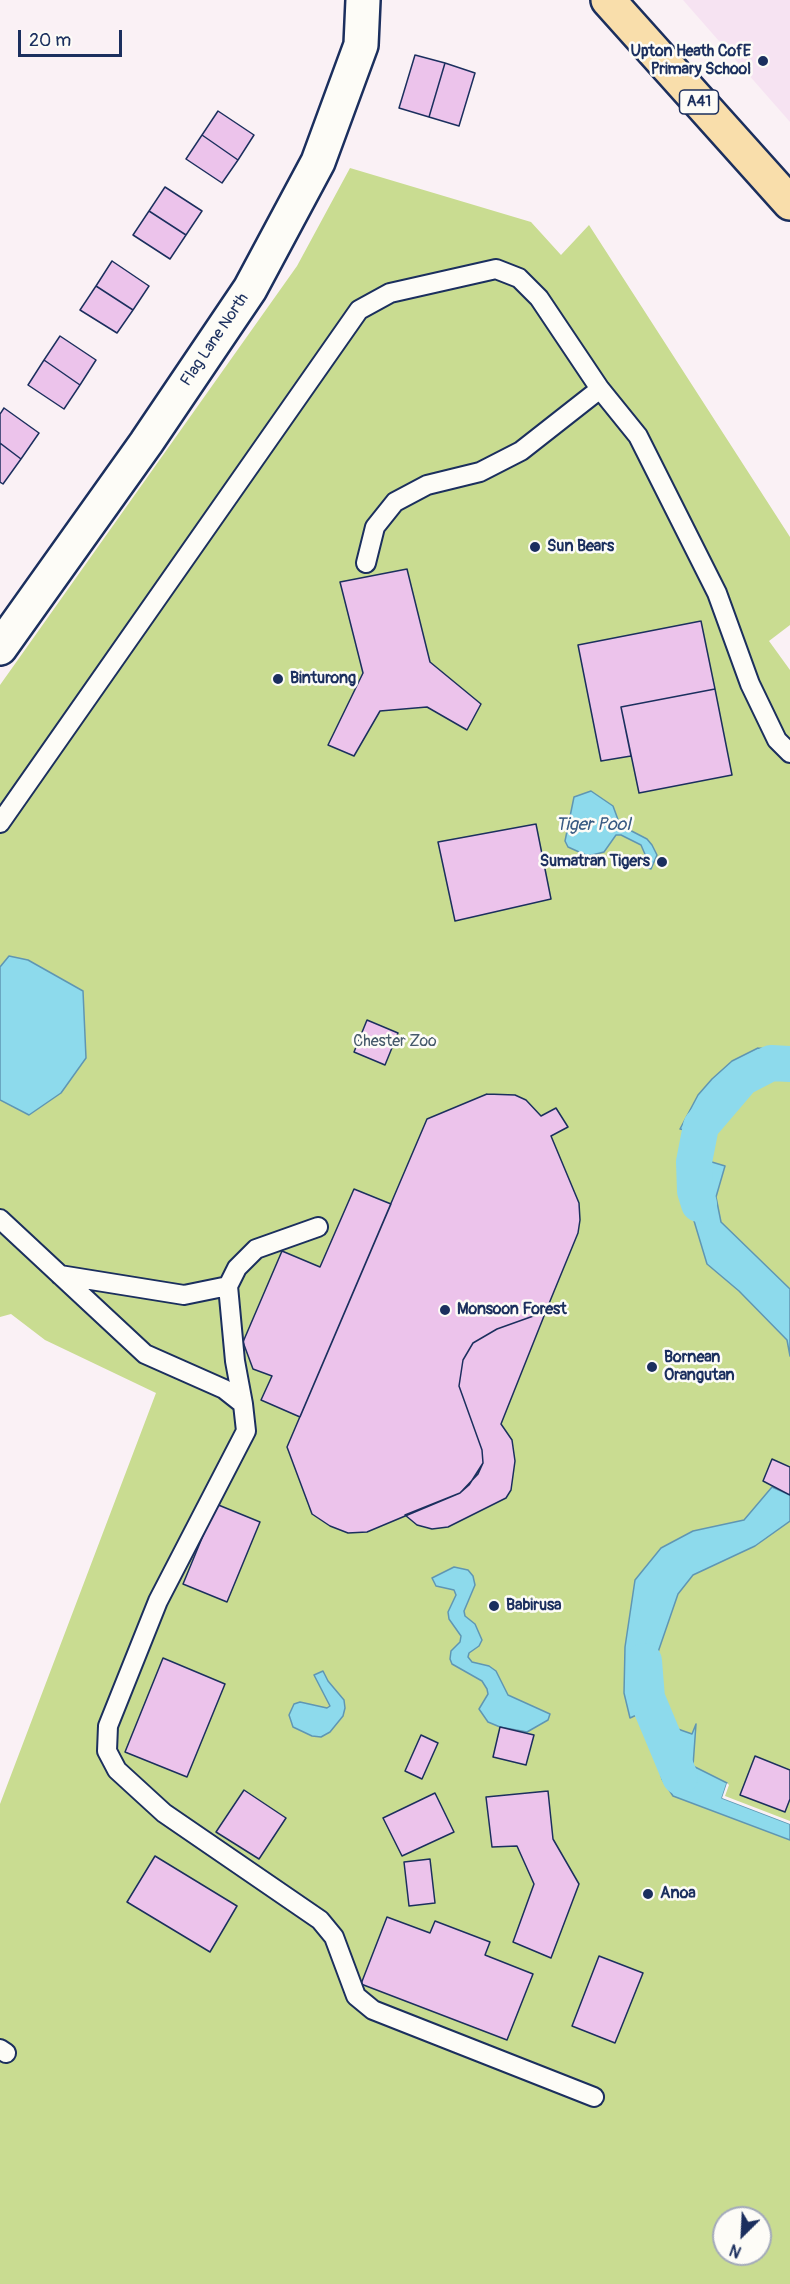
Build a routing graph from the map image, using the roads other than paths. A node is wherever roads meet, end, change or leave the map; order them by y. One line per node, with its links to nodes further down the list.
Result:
1 (363, 0): 6 (street, Flag Lane North)
2 (608, 0): 3 (highway, A41)
3 (790, 203)
4 (600, 390): 5 (lane); 7 (lane); 8 (lane)
5 (366, 563)
6 (0, 648)
7 (790, 753)
8 (0, 823)
9 (0, 1219): 11 (lane)
10 (318, 1227): 12 (lane)
11 (60, 1275): 12 (lane); 13 (lane)
12 (228, 1286): 13 (lane)
13 (243, 1404): 14 (lane)
14 (594, 2097)

